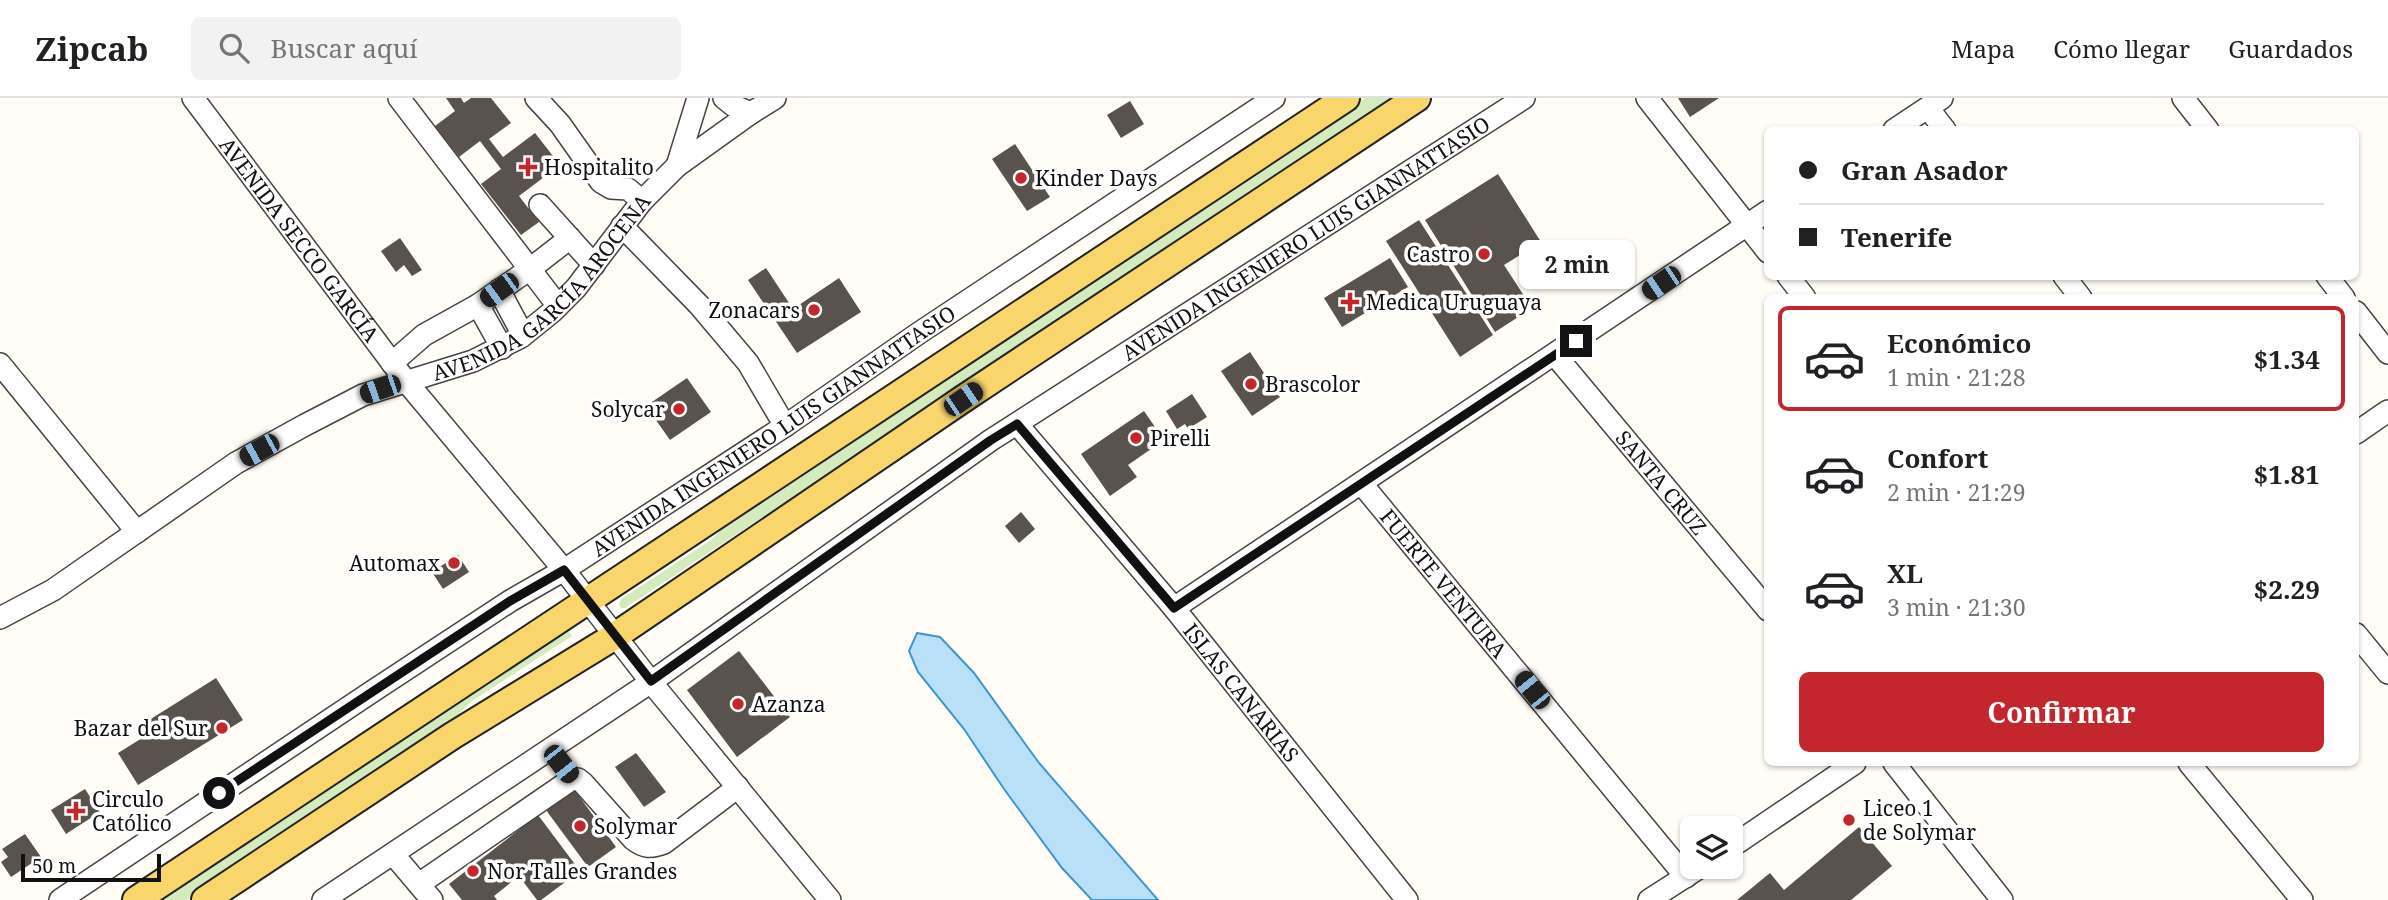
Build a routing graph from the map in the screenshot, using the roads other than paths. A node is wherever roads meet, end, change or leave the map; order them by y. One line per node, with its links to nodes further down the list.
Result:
1 (193, 98): 43 (street, AVENIDA SECCO GARCÍA)
2 (399, 98): 27 (street)
3 (536, 98): 19 (street)
4 (698, 98): 18 (street)
5 (724, 98): 14 (street)
6 (775, 98): 14 (street, AVENIDA GARCÍA AROCENA)
7 (1274, 98): 46 (street, AVENIDA INGENIERO LUIS GIANNATTASIO)
8 (1346, 98): 51 (main road, AVENIDA INGENIERO LUIS GIANNATTASIO)
9 (1417, 98): 55 (main road)
10 (1524, 98): 45 (street, AVENIDA INGENIERO LUIS GIANNATTASIO)
11 (1647, 98): 22 (street)
12 (2183, 98): 17 (street)
13 (1935, 103): 15 (street); 16 (street)
14 (751, 113): 18 (street, AVENIDA GARCÍA AROCENA)
15 (1900, 126)
16 (1944, 126)
17 (2205, 126)
18 (677, 166): 19 (street, AVENIDA GARCÍA AROCENA)
19 (642, 201): 23 (street, AVENIDA GARCÍA AROCENA)
20 (540, 205): 24 (street)
21 (1764, 213): 22 (street)
22 (1745, 225): 25 (street); 41 (street)
23 (622, 226): 26 (street, AVENIDA GARCÍA AROCENA); 46 (street)
24 (570, 238): 26 (street); 27 (street)
25 (1764, 247)
26 (594, 265): 36 (street, AVENIDA GARCÍA AROCENA)
27 (530, 269): 31 (street); 36 (street)
28 (1791, 280): 32 (street)
29 (2067, 280): 33 (street)
30 (2330, 280): 34 (street)
31 (499, 290): 35 (street); 38 (street)
32 (1802, 294)
33 (2078, 294)
34 (2341, 294)
35 (478, 305): 39 (street); 43 (street)
36 (558, 306): 38 (street, AVENIDA GARCÍA AROCENA)
37 (2359, 316): 40 (street)
38 (523, 335): 39 (street, AVENIDA GARCÍA AROCENA)
39 (502, 348): 43 (street, AVENIDA GARCÍA AROCENA)
40 (2388, 352)
41 (1555, 355): 48 (street); 52 (street, SANTA CRUZ)
42 (0, 364): 49 (street)
43 (398, 372): 49 (street, AVENIDA GARCÍA AROCENA); 50 (street, AVENIDA SECCO GARCÍA)
44 (2388, 411): 47 (street)
45 (1017, 424): 53 (street, ISLAS CANARIAS); 58 (street, AVENIDA INGENIERO LUIS GIANNATTASIO)
46 (785, 425): 50 (street, AVENIDA INGENIERO LUIS GIANNATTASIO)
47 (2359, 431)
48 (1361, 483): 53 (street); 69 (street, FUERTE VENTURA)
49 (137, 532): 54 (street, AVENIDA GARCÍA AROCENA)
50 (564, 570): 51 (street, AVENIDA SECCO GARCÍA); 72 (street, AVENIDA INGENIERO LUIS GIANNATTASIO)
51 (588, 601): 55 (street, AVENIDA SECCO GARCÍA); 73 (main road, AVENIDA INGENIERO LUIS GIANNATTASIO)
52 (1764, 605)
53 (1174, 608): 77 (street, ISLAS CANARIAS)
54 (0, 618)
55 (615, 636): 58 (street, AVENIDA SECCO GARCÍA); 74 (main road)
56 (2359, 638): 57 (street)
57 (2388, 673)
58 (651, 681): 59 (street, AVENIDA INGENIERO LUIS GIANNATTASIO); 64 (street, AVENIDA SECCO GARCÍA)
59 (549, 750): 63 (street); 65 (street, AVENIDA INGENIERO LUIS GIANNATTASIO)
60 (1851, 766): 67 (street)
61 (1896, 766): 79 (street)
62 (2191, 766): 80 (street)
63 (572, 779): 64 (street); 66 (street)
64 (738, 787): 76 (street, AVENIDA SECCO GARCÍA)
65 (482, 794): 66 (street); 68 (street, AVENIDA INGENIERO LUIS GIANNATTASIO)
66 (503, 826): 71 (street)
67 (1743, 839)
68 (393, 853): 71 (street); 75 (street, AVENIDA INGENIERO LUIS GIANNATTASIO)
69 (1680, 856)
70 (1683, 879): 78 (street)
71 (425, 892)
72 (61, 900)
73 (136, 900)
74 (205, 900)
75 (323, 900)
76 (830, 900)
77 (1407, 900)
78 (1649, 900)
79 (2002, 900)
80 (2302, 900)

